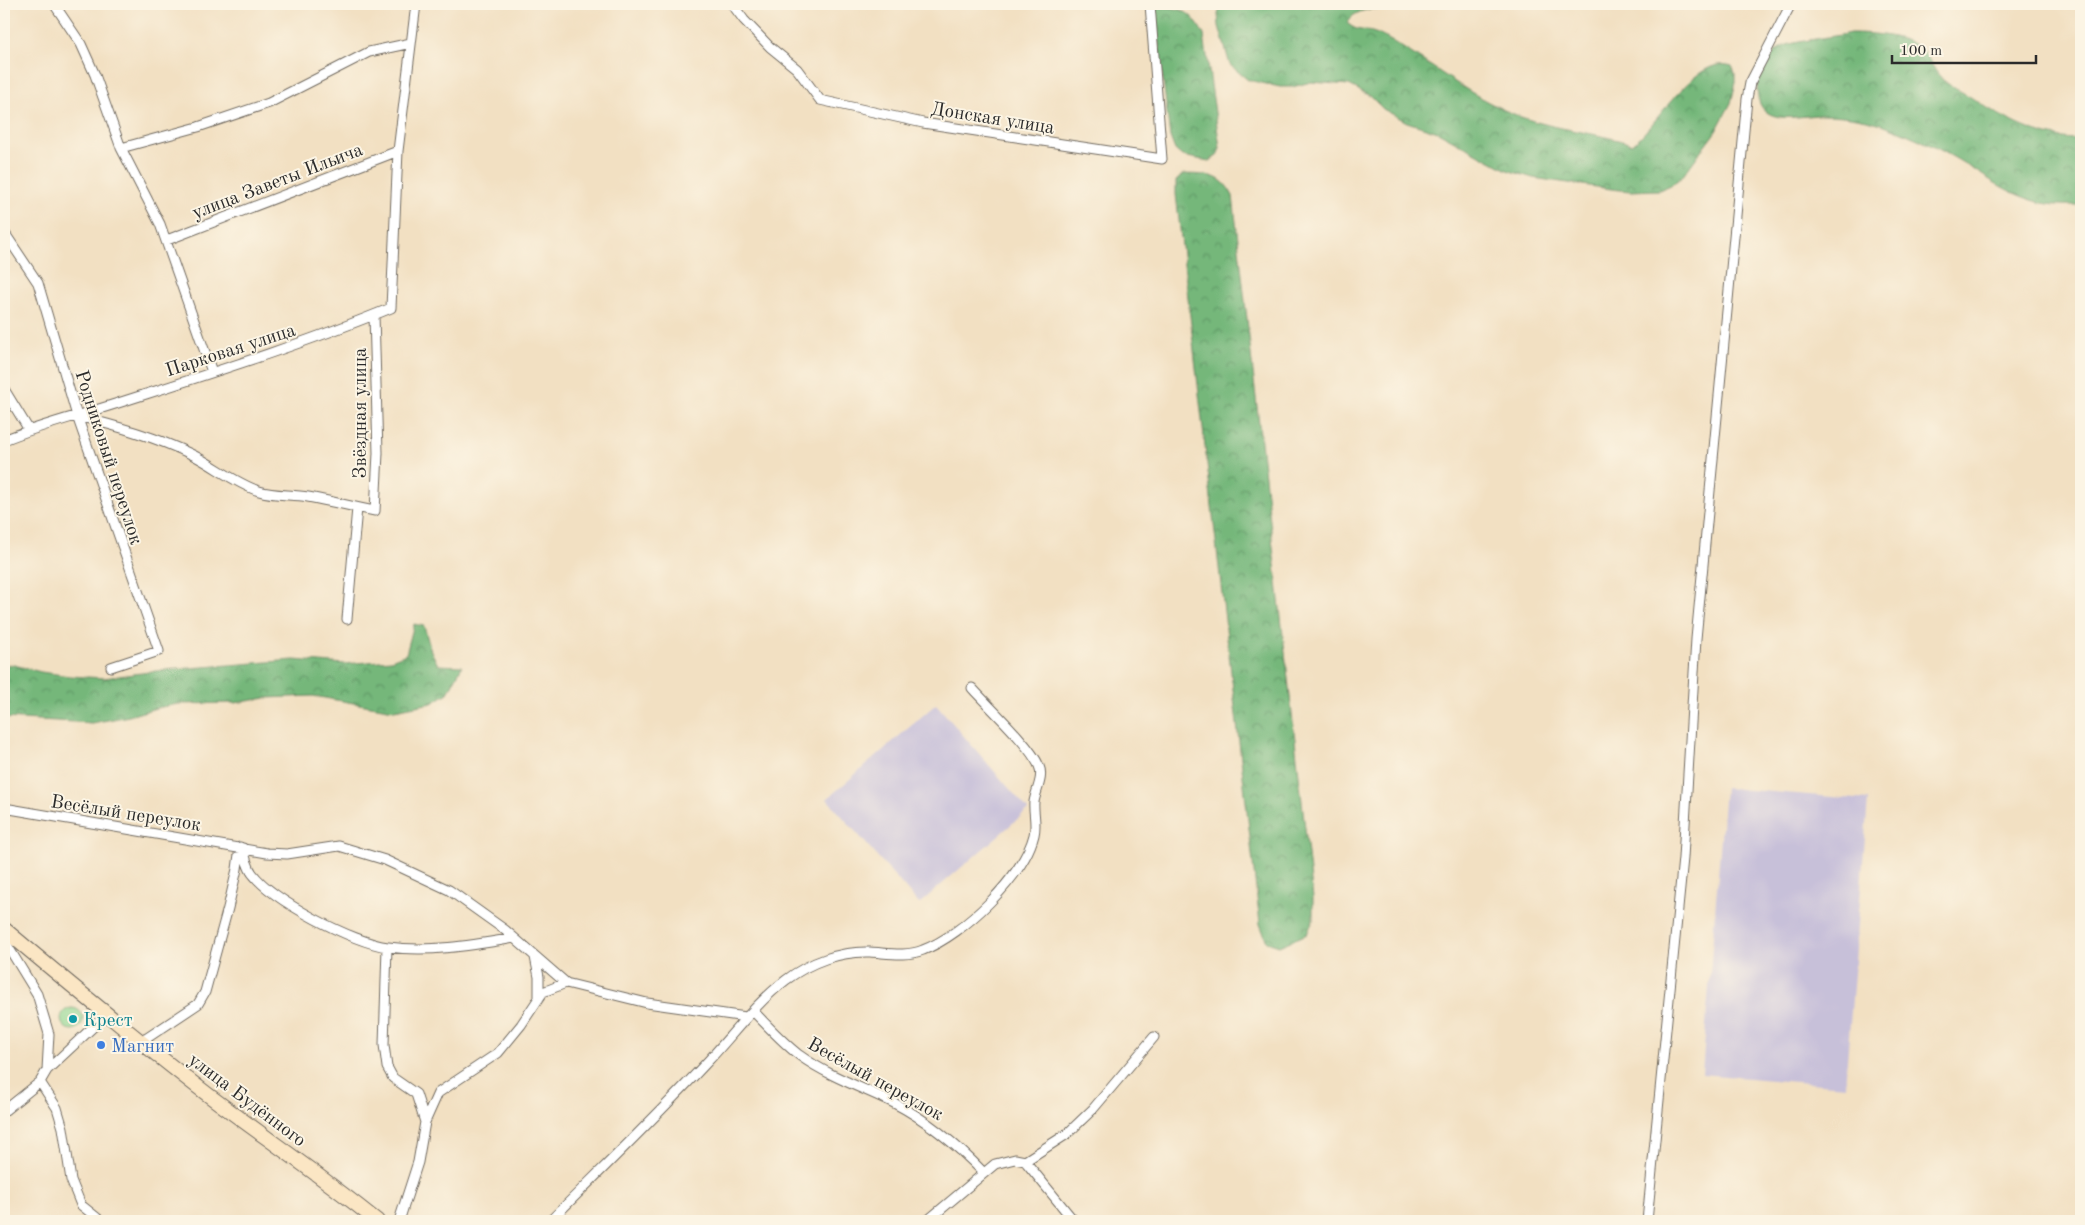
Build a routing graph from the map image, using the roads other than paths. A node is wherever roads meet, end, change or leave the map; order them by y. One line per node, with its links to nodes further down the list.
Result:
1 (54, 4): 7 (street)
2 (416, 4): 6 (street)
3 (732, 4): 4 (street, Донская улица)
4 (1150, 4)
5 (1791, 4): 47 (street)
6 (411, 43): 7 (street); 8 (street)
7 (121, 148): 10 (street)
8 (398, 151): 10 (street, улица Заветы Ильича); 11 (street, Парковая улица)
9 (4, 232): 14 (street, Родниковый переулок)
10 (167, 240): 12 (street)
11 (374, 315): 12 (street, Парковая улица); 17 (street, Звёздная улица)
12 (212, 372): 14 (street, Парковая улица)
13 (4, 389): 15 (street)
14 (78, 416): 15 (street, Парковая улица); 17 (street); 19 (street, Родниковый переулок)
15 (29, 430): 16 (street, Парковая улица)
16 (4, 440)
17 (357, 508): 18 (street)
18 (348, 619)
19 (111, 667)
20 (972, 688): 30 (street)
21 (4, 808): 22 (street, Весёлый переулок)
22 (241, 848): 24 (street, Весёлый переулок); 26 (street); 34 (street)
23 (4, 929): 31 (main road, улица Будённого)
24 (514, 938): 26 (street); 27 (street, Весёлый переулок)
25 (4, 940): 35 (street)
26 (387, 947): 38 (street)
27 (535, 956): 28 (street, Весёлый переулок); 29 (street)
28 (566, 983): 29 (street); 32 (street, Весёлый переулок)
29 (539, 997): 38 (street)
30 (753, 1010): 32 (street); 40 (street, Весёлый переулок)
31 (106, 1015): 34 (main road, улица Будённого); 35 (street)
32 (746, 1017): 44 (street)
33 (1154, 1036): 39 (street)
34 (141, 1042): 42 (main road, улица Будённого)
35 (47, 1070): 36 (street)
36 (40, 1082): 37 (street); 41 (street)
37 (4, 1111)
38 (425, 1122): 43 (street)
39 (1025, 1161): 40 (street); 46 (street)
40 (984, 1173): 45 (street)
41 (101, 1221)
42 (377, 1221)
43 (399, 1221)
44 (550, 1221)
45 (927, 1221)
46 (1074, 1221)
47 (1647, 1221)

